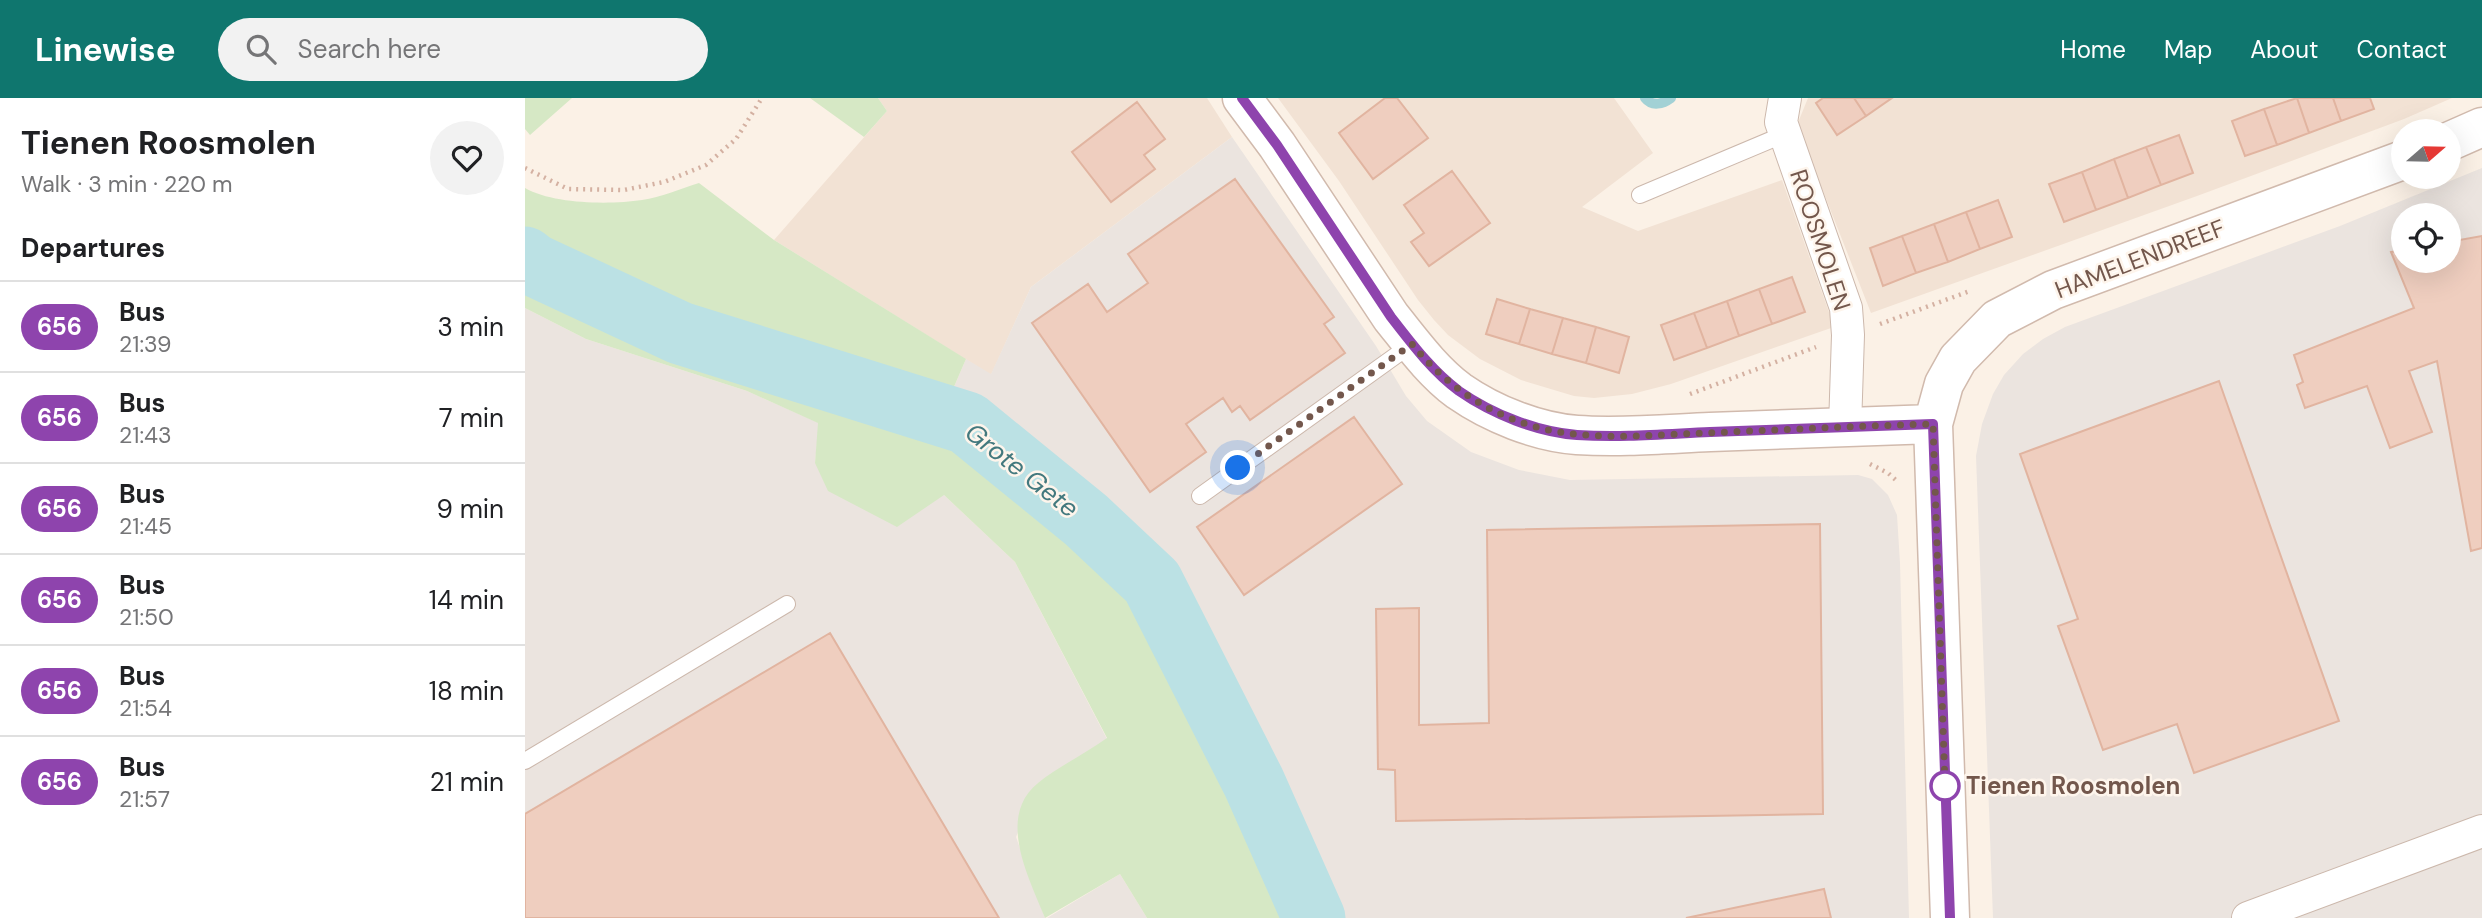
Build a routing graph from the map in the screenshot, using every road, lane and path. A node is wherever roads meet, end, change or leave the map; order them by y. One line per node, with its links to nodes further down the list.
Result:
1 (762, 98): 8 (path)
2 (1242, 98): 12 (street)
3 (1785, 98): 5 (street, ROOSMOLEN)
4 (2482, 127): 6 (street)
5 (1785, 134): 9 (lane); 11 (street, ROOSMOLEN)
6 (2461, 136)
7 (2391, 164): 14 (street, HAMELENDREEF)
8 (525, 168)
9 (1640, 195)
10 (1978, 288): 11 (path)
11 (1848, 335): 13 (path); 15 (street, ROOSMOLEN)
12 (1412, 344): 15 (street); 18 (lane)
13 (1680, 397)
14 (1933, 424): 15 (street); 22 (street, HAMELENDREEF)
15 (1845, 427)
16 (1862, 461): 17 (path)
17 (1901, 486)
18 (1200, 496)
19 (787, 604): 20 (lane)
20 (525, 761)
21 (2482, 831): 23 (street)
22 (1950, 918)
23 (2248, 918)

